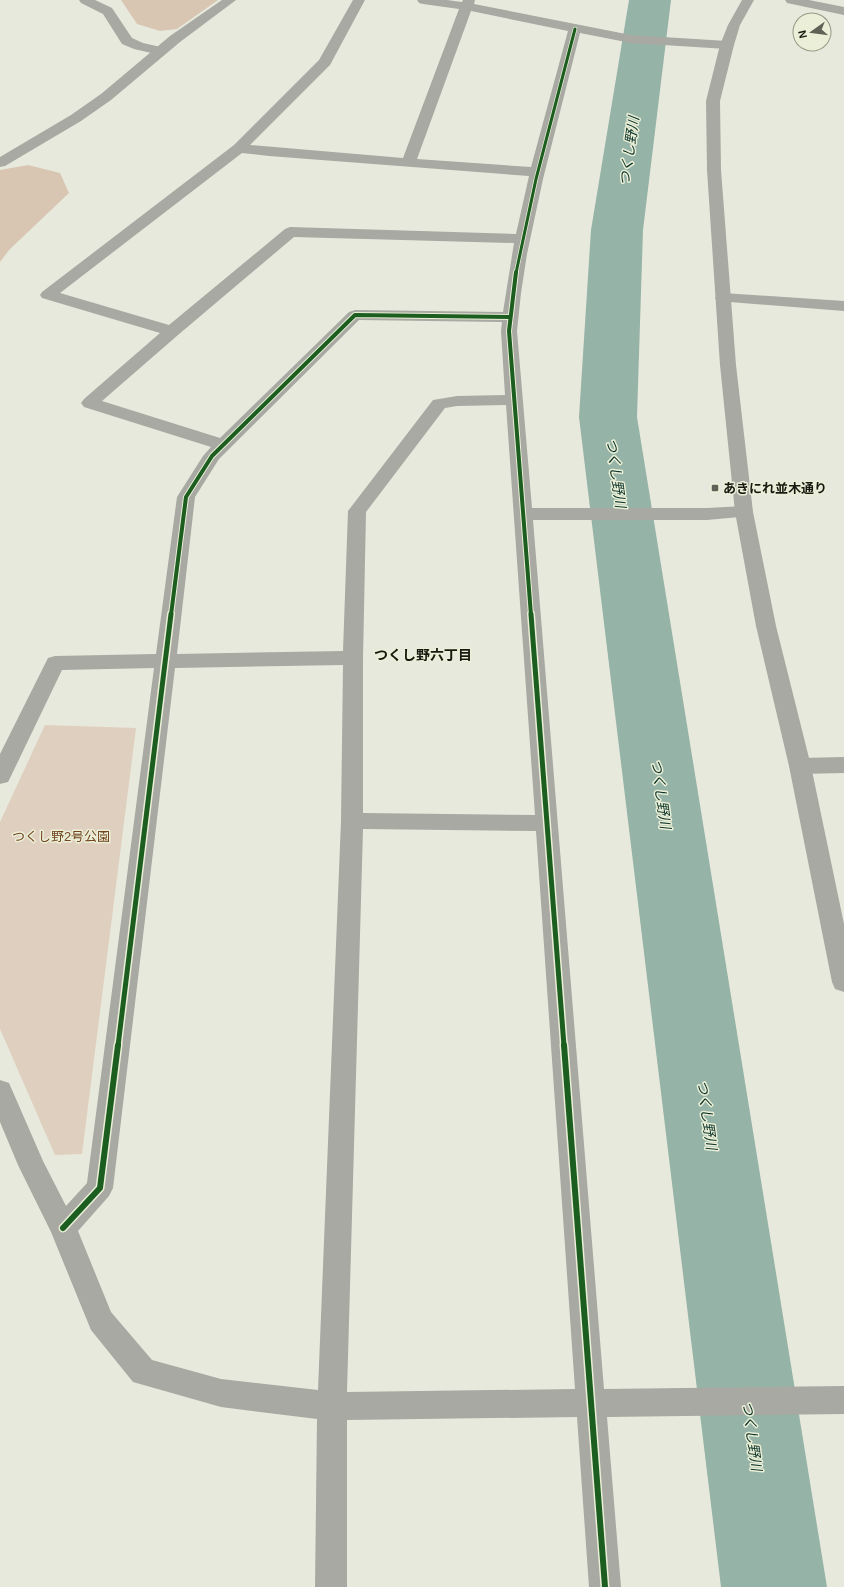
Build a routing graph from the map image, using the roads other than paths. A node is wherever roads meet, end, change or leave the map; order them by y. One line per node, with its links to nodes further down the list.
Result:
1 (85, 0): 11 (street)
2 (230, 0): 11 (street)
3 (359, 0): 12 (street)
4 (423, 0): 7 (street)
5 (748, 0): 10 (street)
6 (791, 0): 8 (street)
7 (469, 3): 9 (street); 13 (street)
8 (844, 11)
9 (575, 29): 10 (street); 15 (street)
10 (727, 45): 17 (street)
11 (160, 51): 14 (street)
12 (239, 148): 13 (street); 20 (street)
13 (410, 162): 15 (street)
14 (0, 163)
15 (537, 172): 16 (street)
16 (521, 239): 19 (street); 20 (street)
17 (723, 298): 18 (street); 23 (street)
18 (844, 306)
19 (510, 316): 21 (street); 22 (street)
20 (172, 331): 22 (street)
21 (514, 400): 24 (street); 25 (street)
22 (224, 444): 26 (street)
23 (744, 512): 24 (street); 28 (street)
24 (522, 514): 31 (street)
25 (354, 658): 26 (street); 30 (street)
26 (165, 661): 29 (street); 34 (street)
27 (844, 765): 28 (street)
28 (800, 766): 32 (street)
29 (0, 776)
30 (352, 821): 31 (street); 37 (street)
31 (546, 824): 36 (street)
32 (844, 982)
33 (0, 1091): 34 (street)
34 (63, 1228): 37 (street)
35 (844, 1400): 36 (street)
36 (590, 1403): 37 (street); 39 (street)
37 (332, 1406): 38 (street)
38 (331, 1587)
39 (605, 1587)

